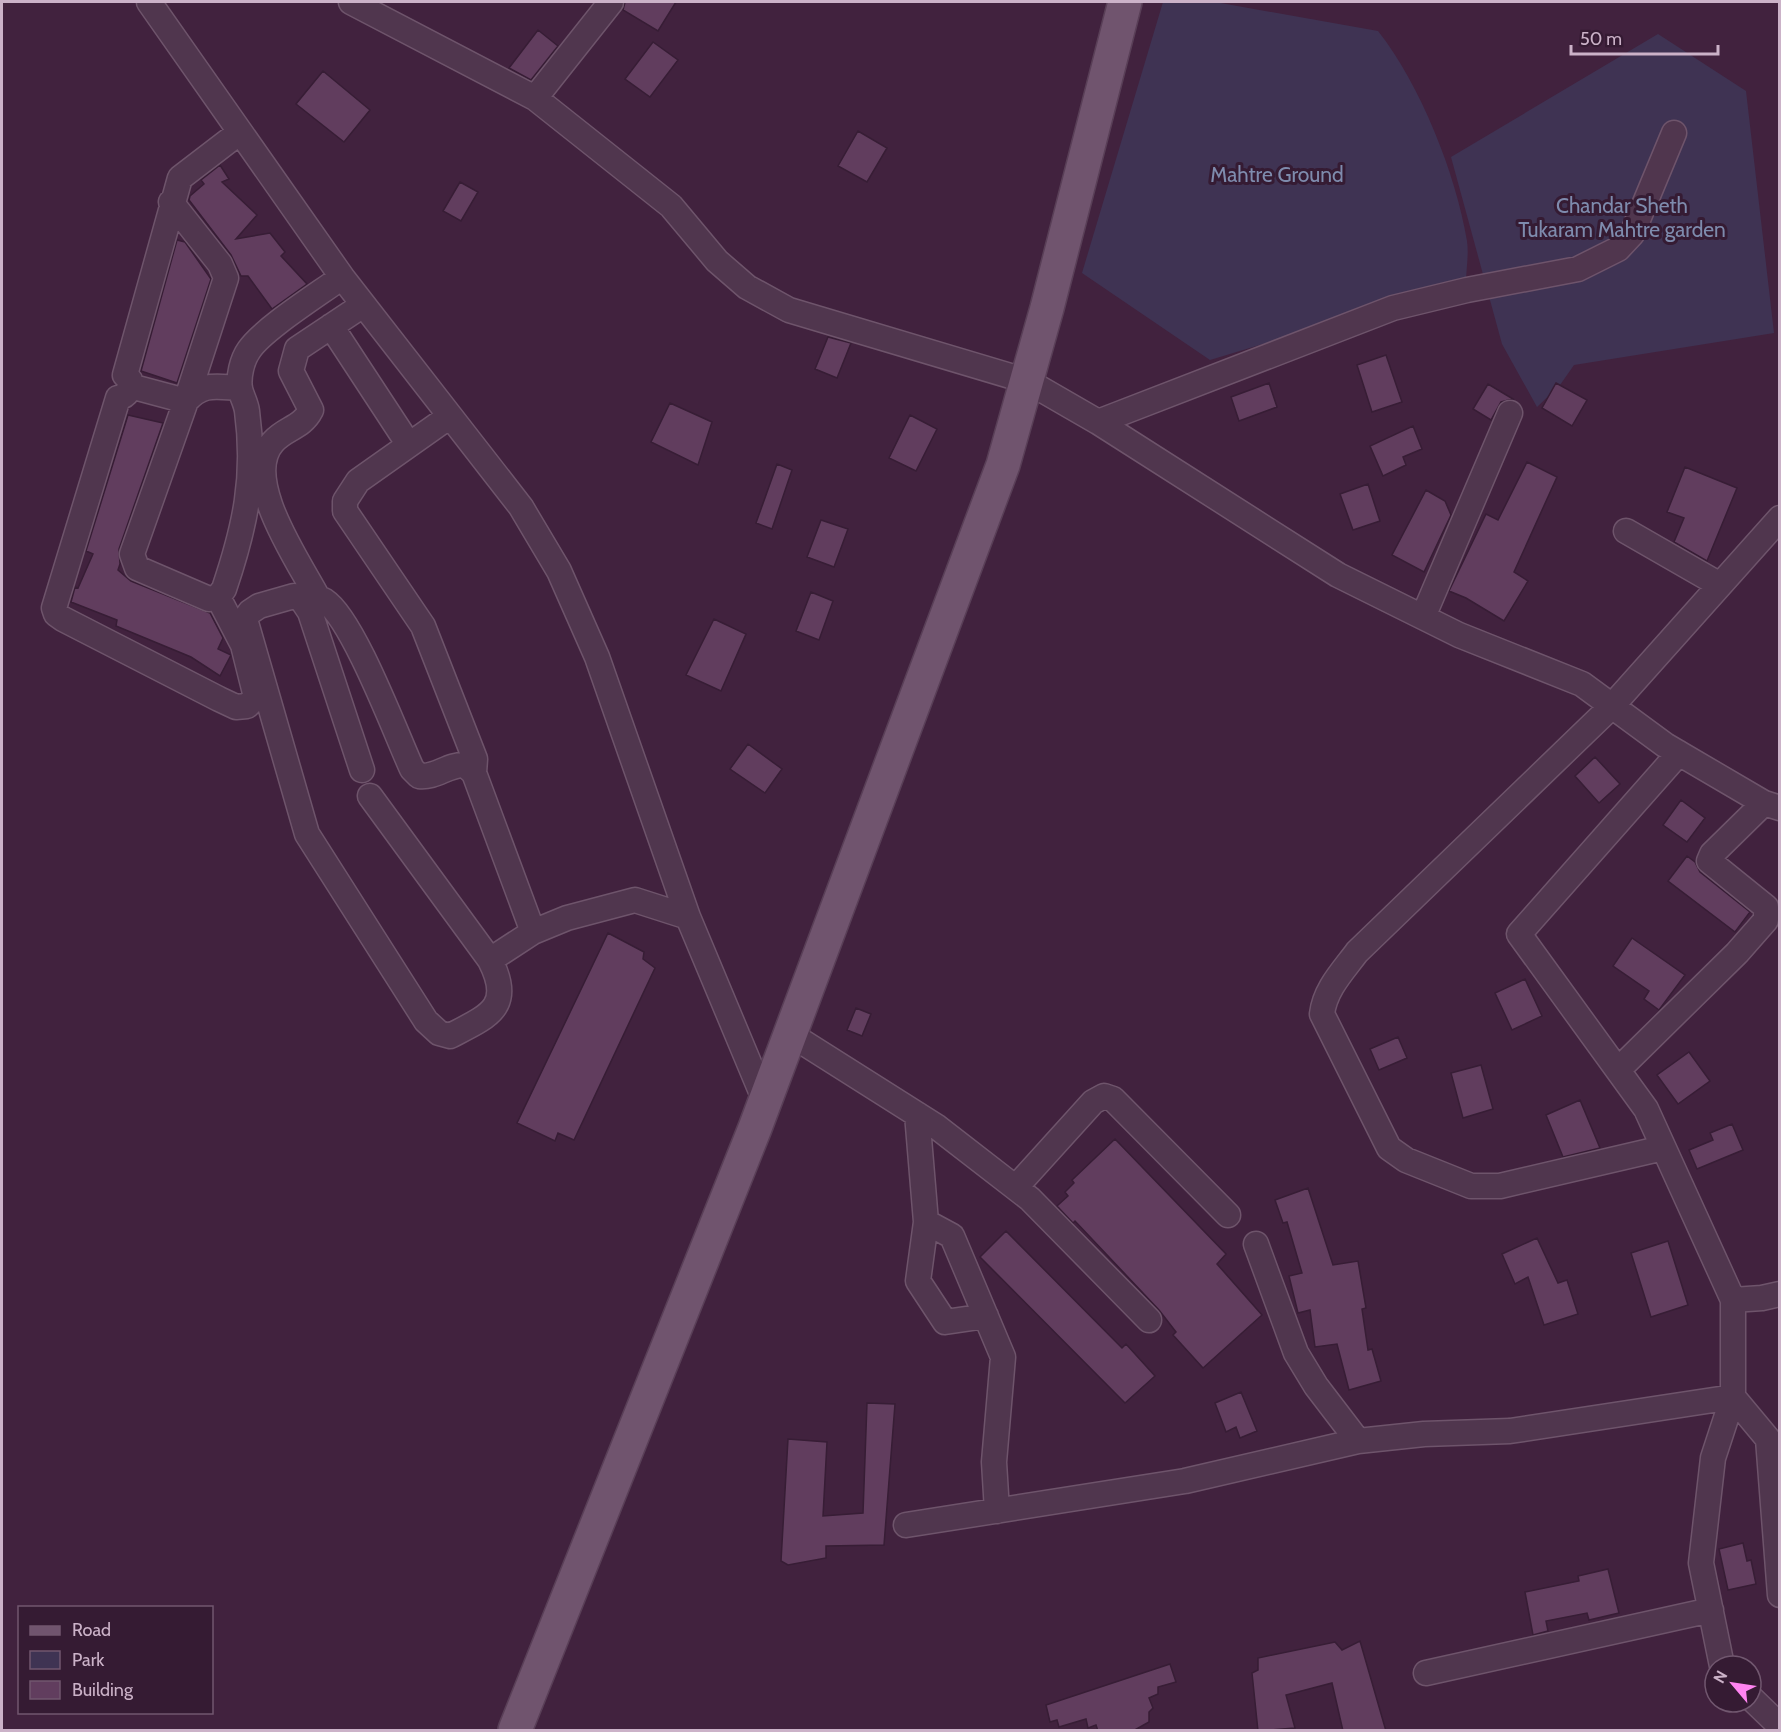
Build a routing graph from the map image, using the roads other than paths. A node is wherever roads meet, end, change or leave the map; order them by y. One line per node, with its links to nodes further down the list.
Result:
1 (149, 2): 6 (street)
2 (351, 2): 5 (street)
3 (610, 2): 5 (street)
4 (1125, 2): 12 (main road)
5 (535, 98): 12 (street)
6 (240, 132): 8 (street); 9 (street)
7 (1674, 133): 18 (street)
8 (171, 202): 13 (street); 15 (street)
9 (342, 277): 10 (street); 14 (street)
10 (363, 305): 11 (street); 17 (street)
11 (331, 326): 19 (street); 24 (street)
12 (1027, 381): 18 (street); 35 (main road)
13 (130, 386): 15 (street); 23 (street)
14 (240, 388): 15 (street); 23 (street)
15 (186, 401): 23 (street)
16 (1510, 413): 25 (street)
17 (450, 416): 19 (street); 32 (street)
18 (1098, 422): 25 (street)
19 (409, 445): 29 (street)
20 (1779, 518): 22 (street)
21 (1626, 531): 22 (street)
22 (1720, 585): 26 (street)
23 (218, 597)
24 (310, 599): 28 (street); 29 (street); 34 (street)
25 (1423, 617): 26 (street)
26 (1612, 706): 27 (street); 39 (street)
27 (1679, 753): 31 (street); 36 (street)
28 (362, 770)
29 (474, 773): 33 (street)
30 (370, 796): 34 (street)
31 (1772, 806): 36 (street)
32 (688, 917): 33 (street); 37 (street)
33 (533, 932): 34 (street)
34 (490, 960)
35 (790, 1034): 37 (main road); 38 (street)
36 (1618, 1070): 39 (street)
37 (765, 1101): 60 (main road)
38 (917, 1114): 40 (street); 42 (street)
39 (1664, 1148): 45 (street)
40 (1016, 1187): 41 (street); 47 (street)
41 (1228, 1215)
42 (926, 1222): 46 (street); 46 (street)
43 (1257, 1244): 50 (street)
44 (1779, 1294): 45 (street)
45 (1733, 1300): 48 (street)
46 (986, 1316): 51 (street)
47 (1149, 1320)
48 (1733, 1397): 49 (street); 50 (street); 55 (street)
49 (1774, 1435): 53 (street)
50 (1358, 1441): 51 (street)
51 (997, 1511): 52 (street)
52 (906, 1526)
53 (1778, 1542): 54 (street)
54 (1779, 1595)
55 (1711, 1610): 56 (street); 57 (street)
56 (1720, 1654)
57 (1426, 1673)
58 (1763, 1710): 59 (street)
59 (1779, 1726)
60 (515, 1731)

